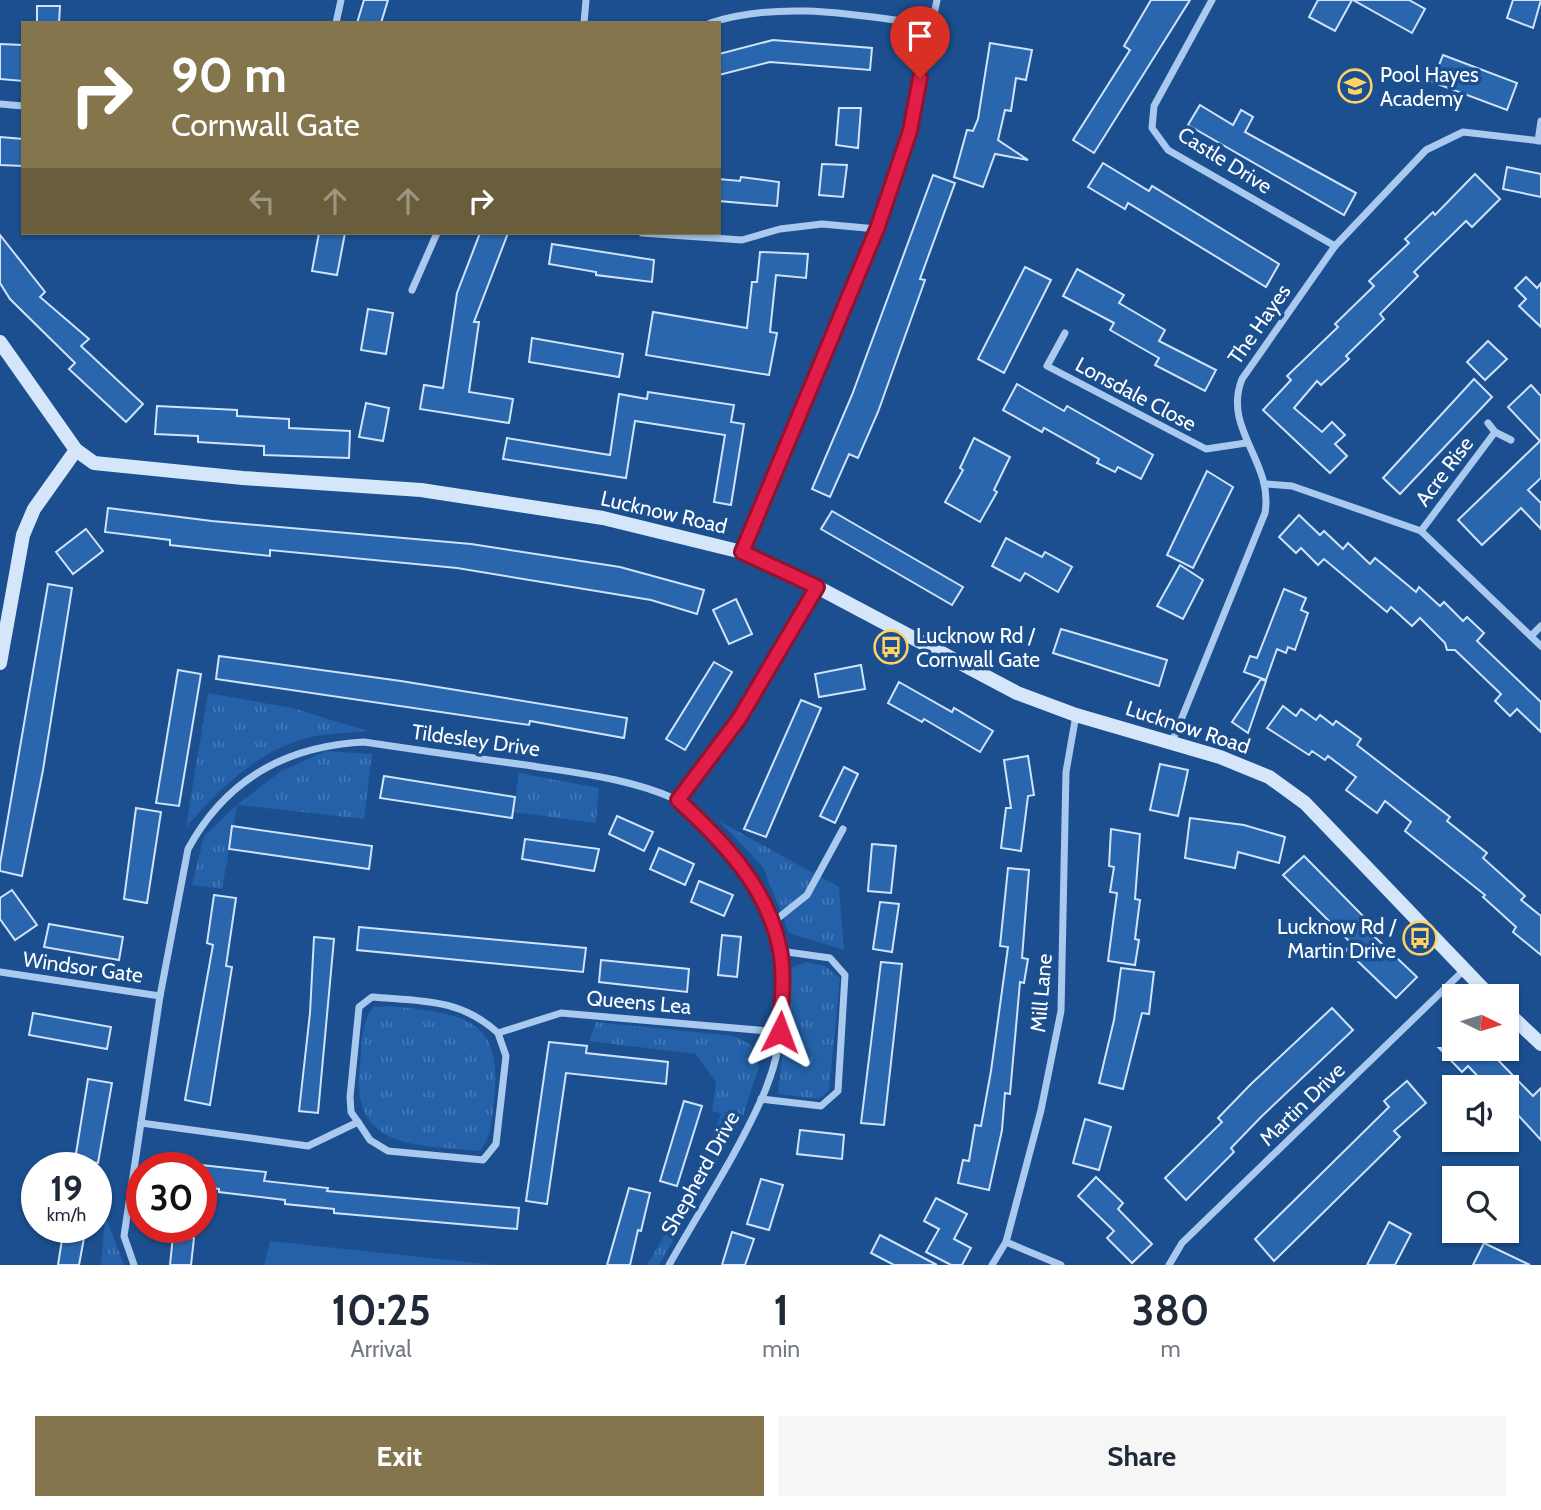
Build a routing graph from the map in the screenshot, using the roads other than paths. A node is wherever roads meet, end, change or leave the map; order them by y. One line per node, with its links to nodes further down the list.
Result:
1 (341, 0): 5 (street)
2 (586, 0): 6 (street)
3 (937, 0): 8 (street)
4 (1212, 0): 16 (street, Castle Drive)
5 (336, 21)
6 (584, 21)
7 (718, 21): 8 (street)
8 (931, 25): 13 (street)
9 (0, 104): 10 (street)
10 (21, 106)
11 (1541, 121): 12 (street)
12 (1540, 141): 16 (street, The Hayes)
13 (877, 229): 15 (street); 27 (street)
14 (436, 235): 17 (street)
15 (671, 235)
16 (1335, 246): 23 (street, The Hayes)
17 (412, 290)
18 (1065, 334): 23 (street, Lonsdale Close)
19 (0, 342): 24 (street)
20 (1488, 423): 21 (street, Acre Rise)
21 (1495, 432): 22 (street, Acre Rise); 26 (street, Acre Rise)
22 (1511, 440)
23 (1246, 443): 25 (street, The Hayes)
24 (76, 450): 27 (street, Lucknow Road); 32 (street)
25 (1266, 484): 26 (street); 34 (street)
26 (1421, 531): 30 (street)
27 (742, 552): 28 (street, Lucknow Road)
28 (817, 587): 33 (street, Lucknow Road); 35 (street)
29 (1541, 626): 30 (street)
30 (1531, 636): 31 (street)
31 (1541, 646)
32 (0, 662)
33 (1076, 715): 34 (street, Lucknow Road); 50 (street, Mill Lane)
34 (1172, 741): 39 (street, Lucknow Road)
35 (678, 800): 37 (street, Tildesley Drive); 42 (street, Tildesley Drive)
36 (843, 829): 37 (street)
37 (772, 923): 38 (street, Tildesley Drive)
38 (780, 951): 45 (street, Tildesley Drive); 47 (street, Shepherd Drive)
39 (1464, 971): 41 (street, Lucknow Road); 55 (street, Martin Drive)
40 (0, 972): 42 (street, Windsor Gate)
41 (1478, 984)
42 (160, 996): 49 (street)
43 (1519, 1023): 46 (street)
44 (498, 1032): 45 (street, Queens Lea); 48 (street); 48 (street)
45 (780, 1032): 47 (street, Shepherd Drive)
46 (1541, 1044)
47 (761, 1099): 52 (street, Shepherd Drive)
48 (358, 1122): 49 (street)
49 (141, 1123): 51 (street)
50 (1006, 1241): 53 (street, Mill Lane); 54 (street)
51 (134, 1265)
52 (670, 1265)
53 (992, 1265)
54 (1061, 1265)
55 (1169, 1265)

